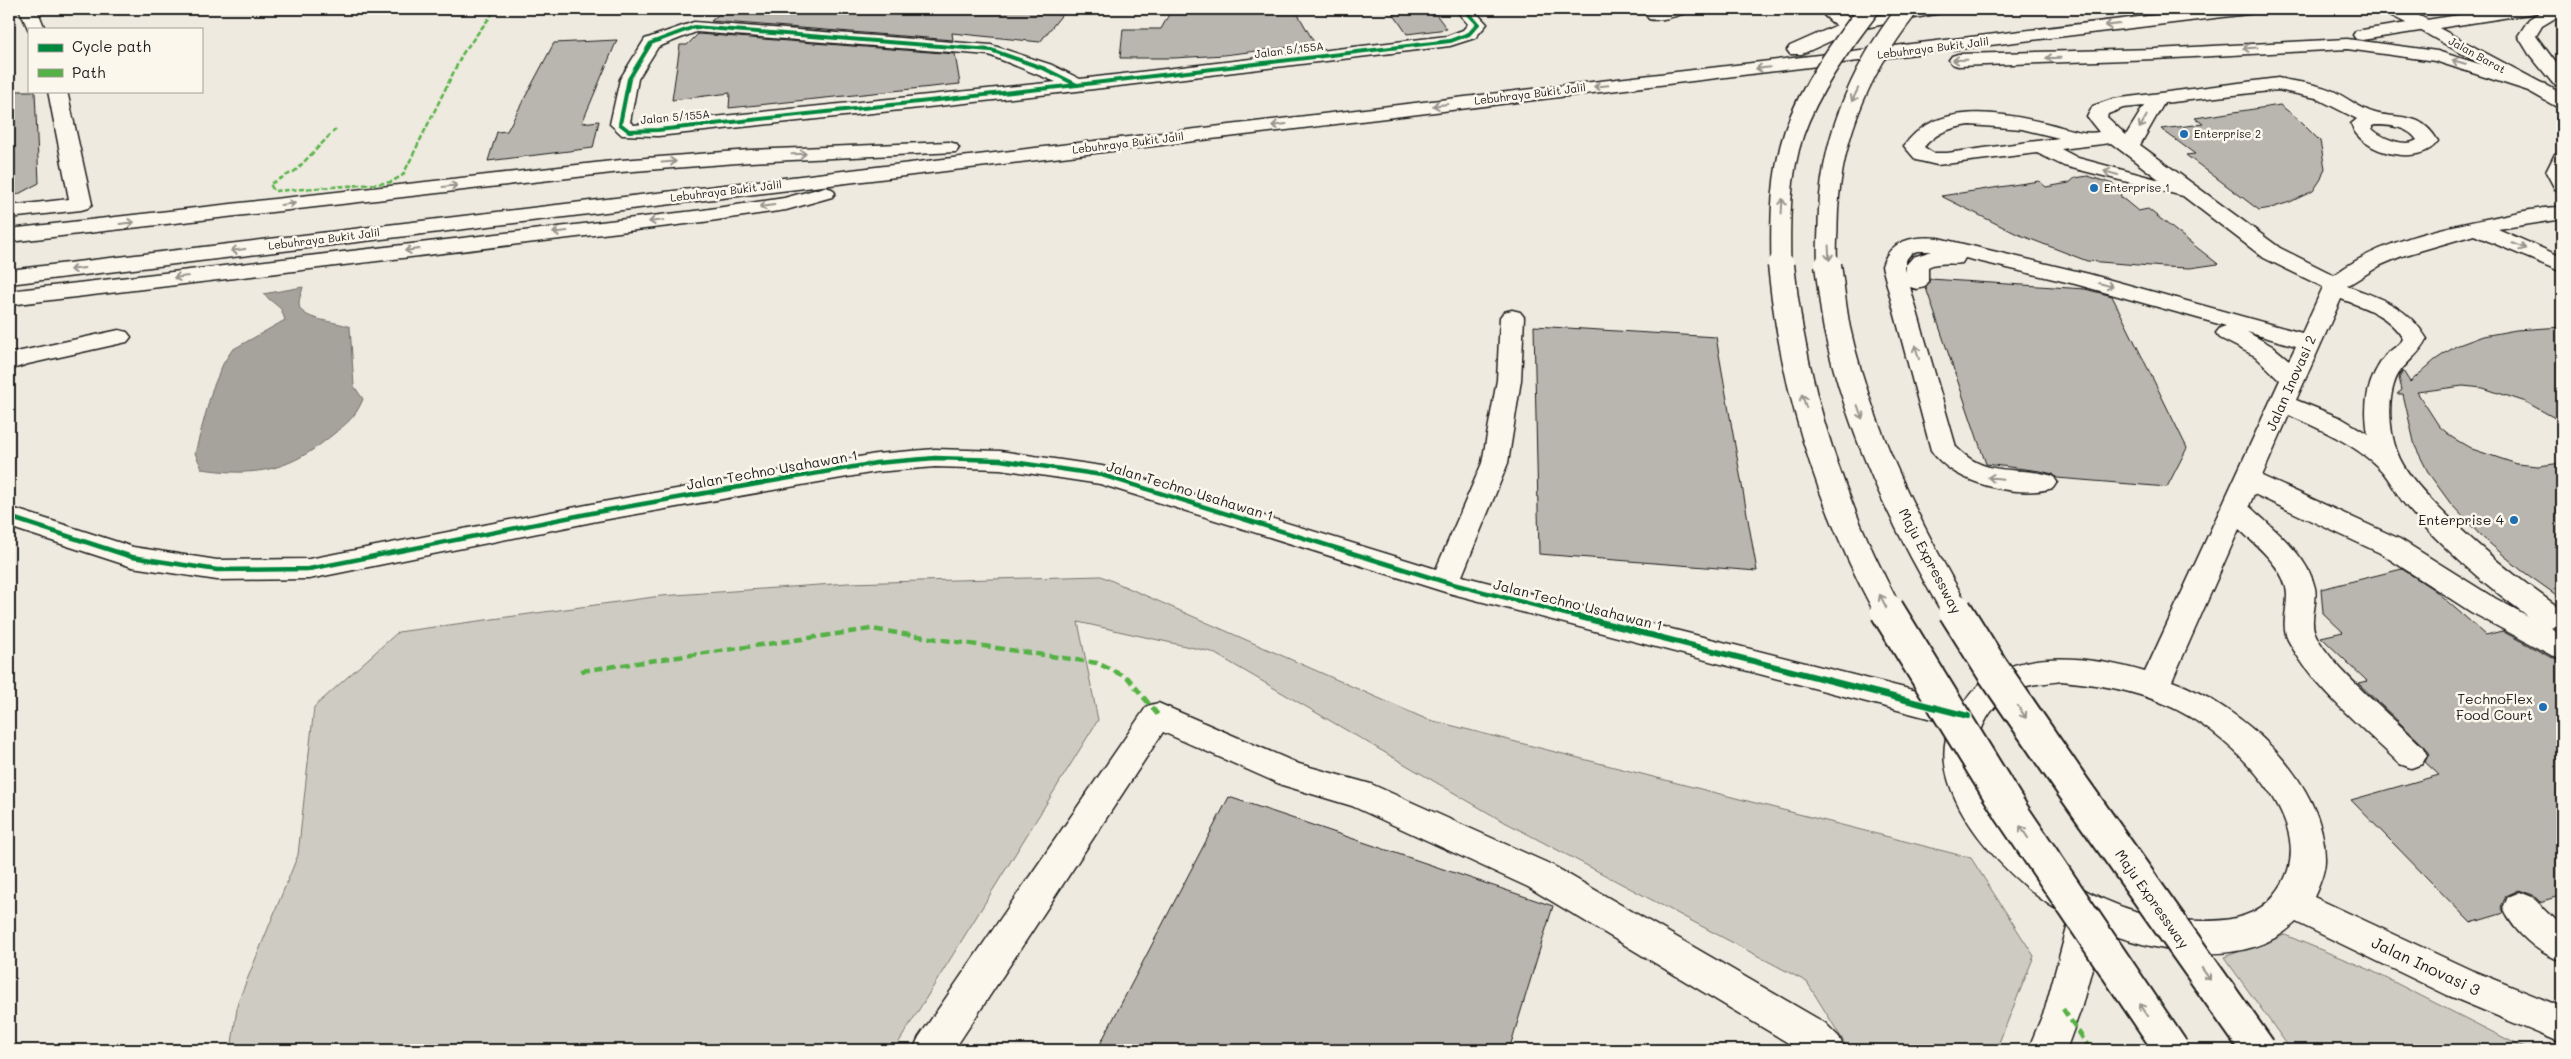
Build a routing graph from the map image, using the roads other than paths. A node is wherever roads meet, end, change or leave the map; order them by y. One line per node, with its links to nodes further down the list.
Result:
1 (28, 9): 17 (main road)
2 (1464, 9): 23 (main road, Jalan 5/155A)
3 (1680, 9): 13 (main road)
4 (1828, 9): 16 (main road)
5 (1869, 9): 80 (main road, one-way to 5, bridge)
6 (1908, 9): 81 (main road, Maju Expressway, one-way to 81, bridge)
7 (1934, 9): 16 (main road)
8 (2116, 9): 19 (main road, Lebuhraya Bukit Jalil)
9 (2248, 9): 21 (main road, Lebuhraya Bukit Jalil, one-way to 21)
10 (2529, 9): 15 (main road)
11 (2558, 9): 22 (main road)
12 (2395, 10): 14 (main road, Jalan Barat)
13 (1655, 15)
14 (2426, 15): 15 (main road); 18 (main road); 24 (main road, Jalan Barat)
15 (2450, 22): 22 (main road, Jalan Barat)
16 (1850, 26): 19 (main road)
17 (36, 28)
18 (2299, 45): 21 (main road, one-way to 21); 24 (main road, one-way to 18)
19 (1796, 50): 32 (main road, Lebuhraya Bukit Jalil)
20 (1026, 61): 23 (main road, Jalan 5/155A); 26 (main road); 26 (main road, Jalan 5/155A)
21 (1811, 63): 35 (main road, Lebuhraya Bukit Jalil, one-way to 35)
22 (2562, 83)
23 (1077, 86): 26 (main road, Jalan 5/155A)
24 (2538, 88): 28 (main road, Jalan Barat)
25 (57, 92): 40 (main road)
26 (1002, 93)
27 (2158, 98): 29 (main road); 31 (main road, one-way to 31); 31 (main road)
28 (2562, 102)
29 (2372, 119)
30 (2088, 140): 31 (main road); 33 (main road); 33 (main road)
31 (2122, 142): 38 (main road)
32 (988, 147): 36 (main road, Lebuhraya Bukit Jalil); 44 (main road, one-way to 32)
33 (2041, 147): 38 (main road, one-way to 33)
34 (2562, 158): 37 (main road)
35 (880, 173): 36 (main road, Lebuhraya Bukit Jalil); 52 (main road, one-way to 52)
36 (755, 180): 46 (main road, Lebuhraya Bukit Jalil); 48 (main road, Lebuhraya Bukit Jalil, one-way to 48)
37 (2562, 185)
38 (2192, 195): 51 (main road)
39 (2562, 198): 42 (main road)
40 (81, 204): 41 (main road); 44 (main road)
41 (9, 212)
42 (2554, 213): 43 (main road, Jalan Inovasi 2)
43 (2477, 228): 47 (main road, one-way to 47); 51 (main road, Jalan Inovasi 2)
44 (64, 230): 45 (main road)
45 (9, 236)
46 (9, 262)
47 (2562, 265)
48 (9, 277)
49 (2081, 278): 50 (main road); 57 (main road, one-way to 57); 63 (main road, one-way to 49)
50 (1917, 282)
51 (2334, 286): 57 (main road, Jalan Inovasi 2); 61 (main road)
52 (9, 300)
53 (2116, 306): 55 (main road)
54 (1512, 317): 66 (main road)
55 (2197, 321): 57 (main road); 59 (main road)
56 (119, 338): 58 (main road)
57 (2311, 339): 59 (main road, Jalan Inovasi 2)
58 (9, 363)
59 (2293, 379): 60 (main road, Jalan Inovasi 2)
60 (2282, 403): 61 (main road); 62 (main road, Jalan Inovasi 2)
61 (2388, 461): 67 (main road)
62 (2247, 480): 64 (main road, Jalan Inovasi 2); 68 (main road)
63 (2044, 482)
64 (2234, 508): 69 (main road, Jalan Inovasi 2); 71 (main road)
65 (9, 517): 66 (main road, Jalan Techno Usahawan 1)
66 (1445, 582): 70 (main road, Jalan Techno Usahawan 1)
67 (2551, 617)
68 (2562, 647)
69 (2154, 686): 70 (main road); 72 (main road)
70 (1968, 716): 74 (main road)
71 (2411, 755)
72 (2292, 903): 74 (main road); 76 (main road, Jalan Inovasi 3)
73 (2520, 908): 75 (main road)
74 (2090, 910): 79 (main road)
75 (2562, 945)
76 (2562, 1025)
77 (932, 1050): 78 (main road)
78 (1826, 1050)
79 (2047, 1050)
80 (2172, 1050)
81 (2259, 1050)

